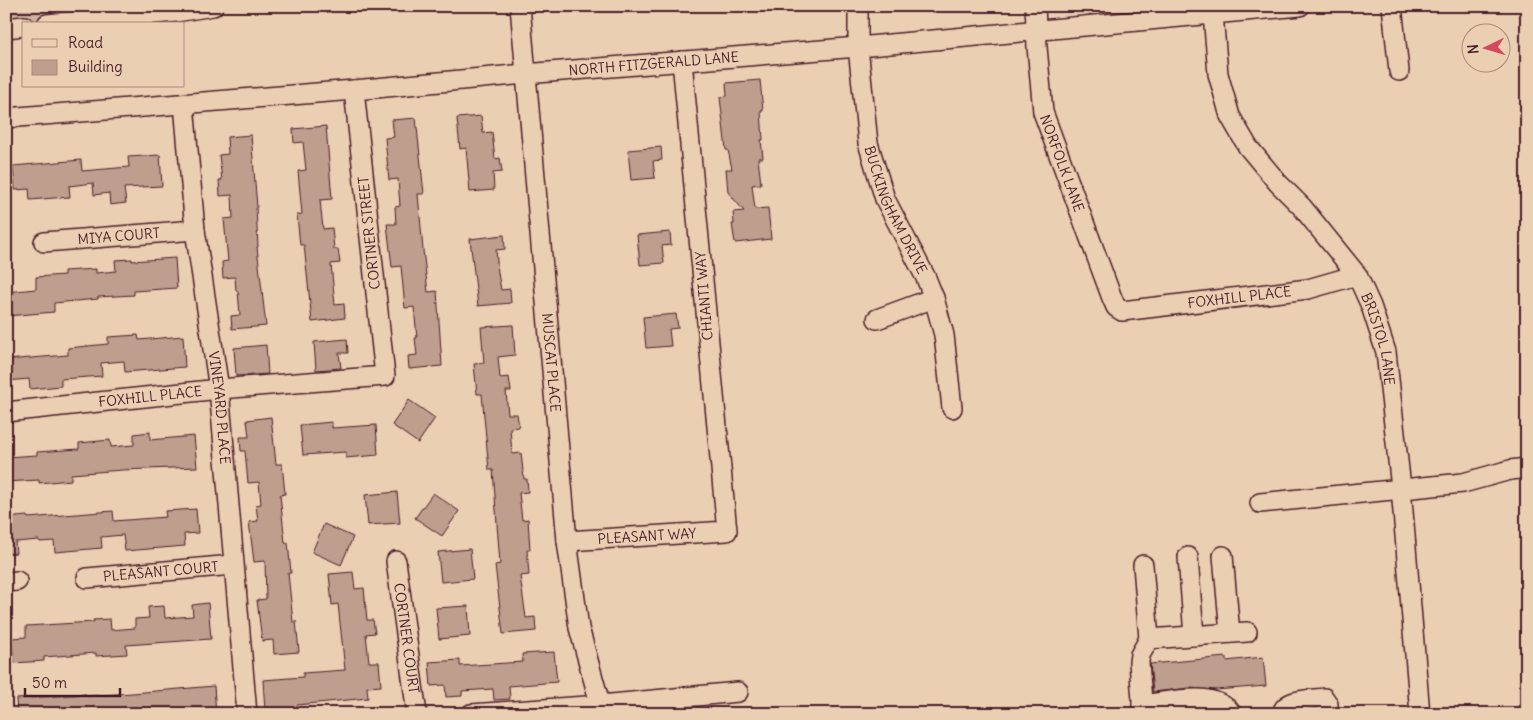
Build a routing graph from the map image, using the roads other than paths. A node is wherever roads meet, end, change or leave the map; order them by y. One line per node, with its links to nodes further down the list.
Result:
1 (213, 6): 7 (street)
2 (520, 6): 16 (street, MUSCAT PLACE)
3 (858, 6): 13 (street, BUCKINGHAM DRIVE)
4 (1035, 6): 12 (street, NORFOLK LANE)
5 (1300, 6): 8 (street, NORTH FITZGERALD LANE)
6 (1392, 6): 15 (street)
7 (175, 9): 9 (street)
8 (1213, 14): 12 (street, NORTH FITZGERALD LANE); 22 (street, BRISTOL LANE)
9 (64, 22)
10 (22, 26): 11 (street)
11 (6, 28)
12 (1035, 30): 13 (street, NORTH FITZGERALD LANE); 24 (street, NORFOLK LANE)
13 (858, 47): 14 (street, NORTH FITZGERALD LANE); 23 (street, BUCKINGHAM DRIVE)
14 (682, 61): 16 (street, NORTH FITZGERALD LANE); 33 (street, CHIANTI WAY)
15 (1399, 71)
16 (526, 74): 17 (street, NORTH FITZGERALD LANE); 34 (street, MUSCAT PLACE)
17 (354, 90): 18 (street, NORTH FITZGERALD LANE); 26 (street, CORTNER STREET)
18 (184, 104): 19 (street, NORTH FITZGERALD LANE); 20 (street, VINEYARD PLACE)
19 (6, 118)
20 (195, 230): 21 (street, MIYA COURT); 27 (street, VINEYARD PLACE)
21 (44, 242)
22 (1357, 275): 24 (street, FOXHILL PLACE); 31 (street, BRISTOL LANE)
23 (934, 298): 25 (street); 28 (street, BUCKINGHAM DRIVE)
24 (1122, 311)
25 (876, 320)
26 (384, 376): 27 (street, FOXHILL PLACE)
27 (219, 390): 29 (street, FOXHILL PLACE); 38 (street, VINEYARD PLACE)
28 (952, 408)
29 (6, 412)
30 (1527, 468): 31 (street)
31 (1401, 488): 32 (street); 52 (street, BRISTOL LANE)
32 (1260, 503)
33 (727, 531): 34 (street, PLEASANT WAY)
34 (567, 541): 44 (street, MUSCAT PLACE)
35 (1223, 556): 41 (street)
36 (1188, 557): 41 (street)
37 (396, 561): 47 (street, CORTNER COURT)
38 (233, 565): 40 (street, PLEASANT COURT); 46 (street, VINEYARD PLACE)
39 (1143, 565): 42 (street)
40 (87, 578)
41 (1194, 636): 42 (street)
42 (1149, 639): 45 (street)
43 (738, 692): 44 (street)
44 (602, 709): 48 (street)
45 (1142, 709): 49 (street)
46 (247, 714)
47 (417, 714)
48 (471, 714)
49 (1232, 714)
50 (1282, 714): 51 (street)
51 (1328, 714)
52 (1420, 714)

